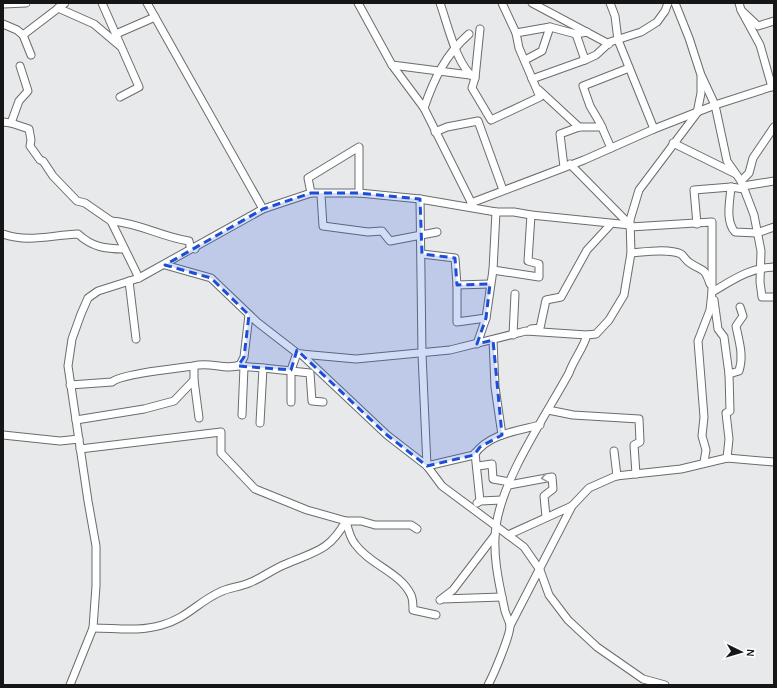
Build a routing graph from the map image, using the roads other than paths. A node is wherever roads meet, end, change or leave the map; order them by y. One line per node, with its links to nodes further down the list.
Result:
1 (26, 3): 12 (street)
2 (65, 3): 14 (street)
3 (102, 3): 22 (street)
4 (147, 3): 15 (street)
5 (358, 3): 33 (street)
6 (440, 3): 29 (street)
7 (502, 3): 21 (street)
8 (532, 3): 20 (street)
9 (610, 3): 26 (street)
10 (668, 3): 26 (street)
11 (675, 3): 38 (street)
12 (3, 4)
13 (740, 7): 16 (street); 40 (street)
14 (58, 8): 25 (street); 28 (street)
15 (155, 18): 22 (street); 65 (street)
16 (774, 21)
17 (3, 24): 25 (street)
18 (550, 27): 21 (street); 24 (street); 31 (street)
19 (480, 29): 37 (street)
20 (587, 32): 24 (street); 27 (street)
21 (516, 33): 31 (street)
22 (116, 34): 28 (street)
23 (469, 34): 29 (street)
24 (576, 34): 32 (street)
25 (22, 35): 30 (street)
26 (618, 40): 27 (street); 35 (street)
27 (609, 44): 32 (street)
28 (122, 47): 41 (street)
29 (455, 49): 36 (street); 37 (street)
30 (31, 55)
31 (525, 60): 39 (street)
32 (585, 60): 39 (street)
33 (392, 65): 36 (street); 43 (street)
34 (20, 66): 46 (street)
35 (629, 68): 48 (street); 50 (street)
36 (439, 70): 37 (street); 43 (street)
37 (472, 76): 39 (street)
38 (701, 76): 42 (street); 44 (street)
39 (534, 83): 47 (street)
40 (773, 87): 42 (street)
41 (120, 97)
42 (715, 105): 44 (street); 55 (street)
43 (424, 108): 51 (street)
44 (696, 113): 50 (street); 52 (street)
45 (3, 122): 46 (street)
46 (11, 123): 68 (street)
47 (579, 126): 48 (street); 54 (street)
48 (602, 127): 53 (street)
49 (774, 127): 57 (street)
50 (654, 129): 53 (street)
51 (435, 132): 59 (street); 64 (street)
52 (673, 143): 55 (street); 71 (street)
53 (610, 148): 54 (street)
54 (567, 166): 59 (street); 71 (street)
55 (736, 174): 57 (street)
56 (774, 181): 57 (street)
57 (743, 185): 58 (street); 74 (street)
58 (731, 187): 70 (street); 74 (street)
59 (503, 190): 64 (street)
60 (311, 193): 61 (street); 62 (street); 65 (street)
61 (359, 193): 62 (street); 63 (street)
62 (321, 194): 76 (street)
63 (420, 199): 64 (street); 76 (street)
64 (473, 206): 66 (street)
65 (263, 209): 77 (street)
66 (496, 212): 67 (street); 84 (street)
67 (530, 215): 69 (street); 84 (street)
68 (111, 221): 77 (street); 78 (street)
69 (611, 224): 71 (street); 95 (street)
70 (697, 224): 71 (street); 89 (street)
71 (630, 226): 79 (street)
72 (774, 227): 74 (street)
73 (437, 232): 76 (street)
74 (757, 233): 82 (street)
75 (3, 234): 78 (street)
76 (420, 236): 80 (street)
77 (195, 248): 81 (street)
78 (124, 249): 85 (street)
79 (631, 253): 89 (street); 96 (street)
80 (422, 254): 88 (street); 102 (street)
81 (165, 265): 85 (street); 93 (street)
82 (760, 267): 83 (street); 89 (street); 91 (street)
83 (774, 267)
84 (493, 270): 87 (street)
85 (139, 278): 86 (street)
86 (129, 281): 98 (street); 109 (street)
87 (490, 284): 88 (street); 94 (street)
88 (457, 285): 94 (street)
89 (712, 292): 107 (street); 125 (street)
90 (515, 294): 97 (street)
91 (774, 297)
92 (740, 307): 107 (street)
93 (249, 315): 101 (street); 104 (street)
94 (486, 318): 100 (street)
95 (526, 330): 96 (street); 97 (street)
96 (587, 334): 112 (street)
97 (513, 335): 99 (street)
98 (136, 339)
99 (493, 340): 100 (street); 119 (street)
100 (477, 344): 102 (street)
101 (299, 353): 102 (street); 106 (street); 127 (street)
102 (422, 354): 127 (street)
103 (194, 366): 104 (street); 108 (street); 109 (street)
104 (241, 366): 105 (street); 113 (street)
105 (263, 368): 106 (street); 116 (street)
106 (291, 370): 110 (street); 111 (street)
107 (729, 374): 124 (street)
108 (194, 380): 114 (street); 115 (street)
109 (70, 385): 115 (street)
110 (291, 402)
111 (323, 402)
112 (548, 410): 117 (street); 129 (street)
113 (242, 415)
114 (199, 418)
115 (76, 420): 120 (street)
116 (260, 423)
117 (540, 426): 119 (street); 131 (street)
118 (3, 435): 120 (street)
119 (502, 435): 123 (street)
120 (79, 439): 121 (street)
121 (80, 449): 137 (street); 146 (street)
122 (614, 451): 130 (street)
123 (476, 453): 127 (street); 128 (street)
124 (727, 458): 125 (street); 126 (street)
125 (704, 462): 129 (street)
126 (774, 462)
127 (427, 466): 135 (street)
128 (478, 466): 131 (street); 133 (street)
129 (636, 474): 130 (street)
130 (617, 476): 134 (street)
131 (509, 483): 132 (street); 136 (street, one-way to 131)
132 (502, 500): 133 (street); 138 (street)
133 (480, 501): 135 (street)
134 (572, 506): 136 (street); 142 (street)
135 (472, 507): 138 (street)
136 (546, 517): 141 (street)
137 (346, 521): 139 (street); 144 (street); 146 (street)
138 (496, 526): 140 (street); 141 (street)
139 (417, 529)
140 (495, 535): 143 (street); 143 (street)
141 (508, 535): 142 (street)
142 (540, 570): 145 (street); 149 (street)
143 (502, 597): 145 (street)
144 (436, 615)
145 (510, 626): 148 (street)
146 (93, 628): 147 (street)
147 (70, 685)
148 (488, 685)
149 (665, 685)

